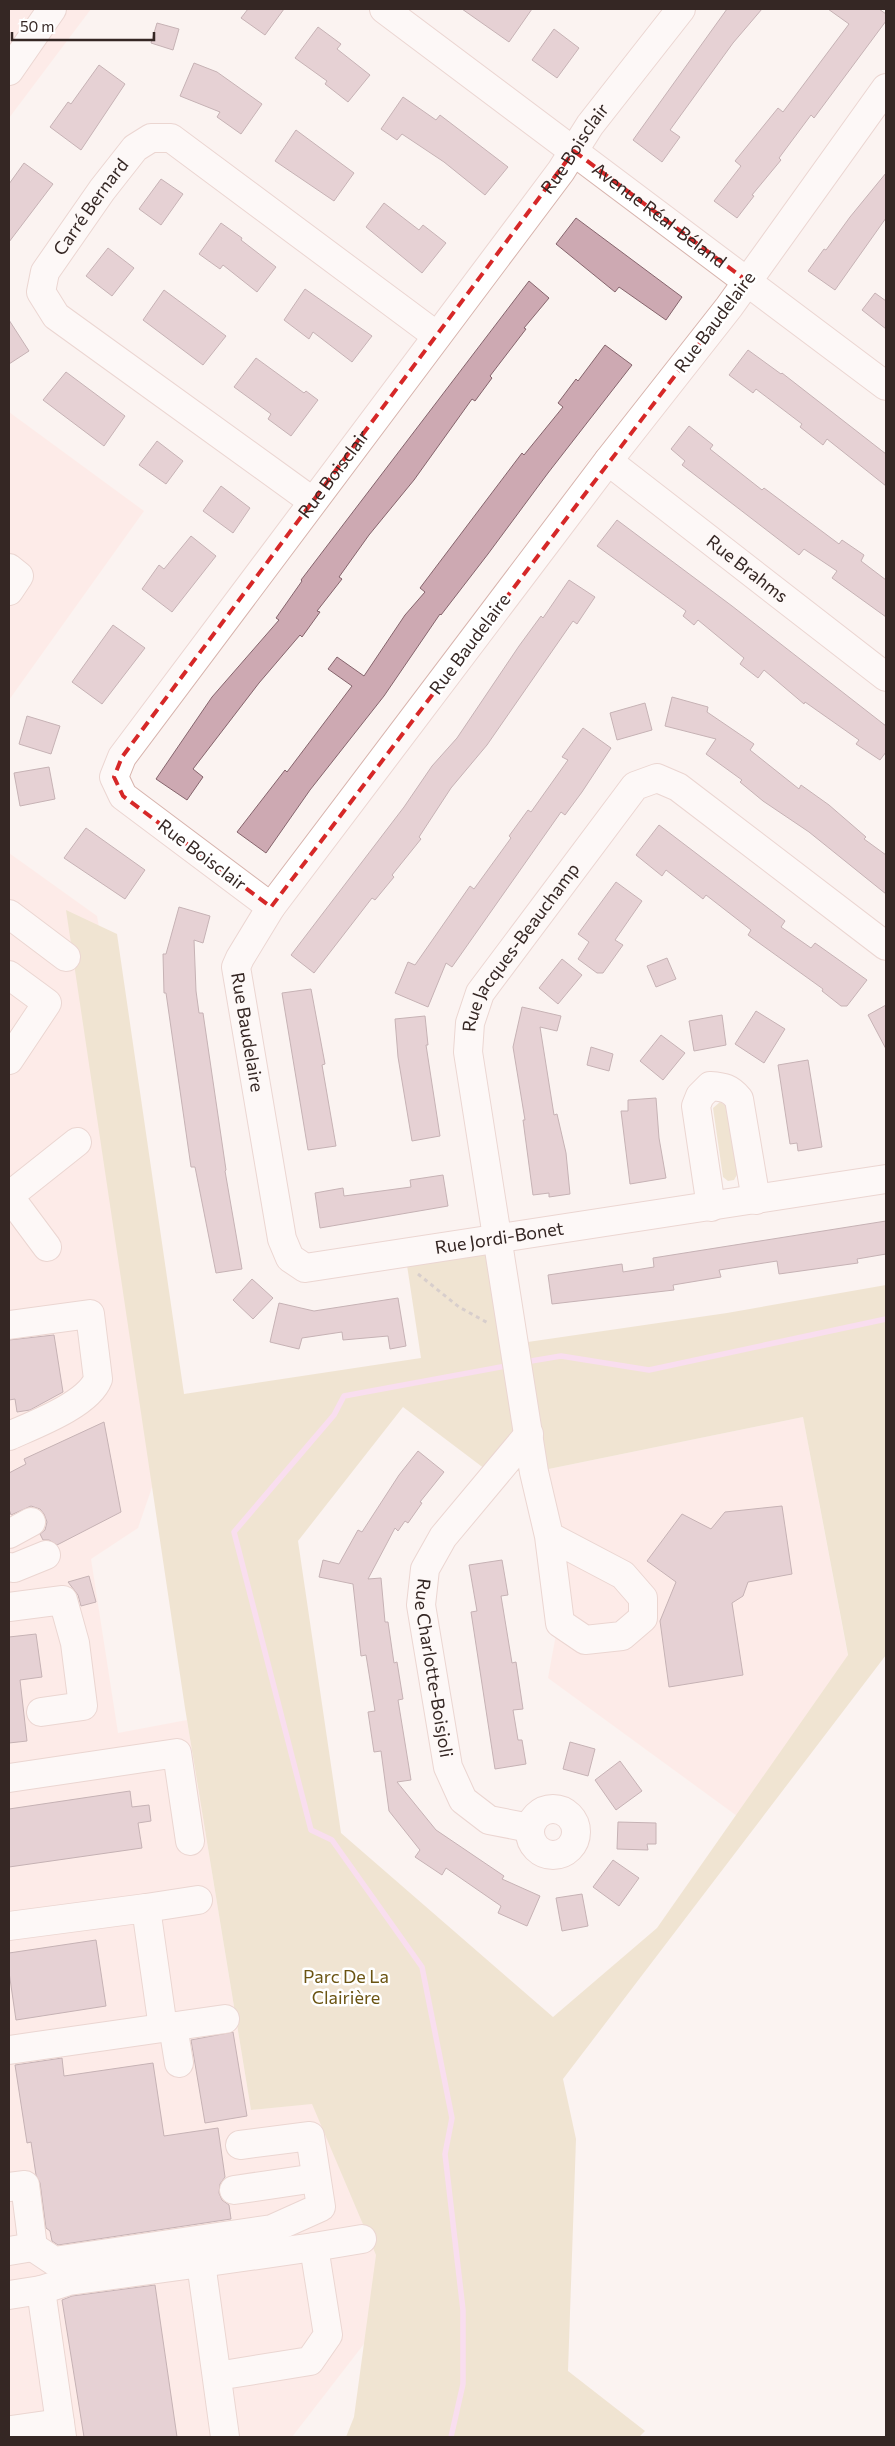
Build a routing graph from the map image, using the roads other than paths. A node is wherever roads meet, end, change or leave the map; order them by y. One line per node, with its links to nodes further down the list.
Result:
1 (52, 9): 4 (street)
2 (384, 9): 6 (street, Avenue Réal-Béland)
3 (681, 9): 6 (street, Rue Boisclair)
4 (9, 70)
5 (885, 91): 7 (street, Rue Baudelaire)
6 (574, 150): 7 (street, Avenue Réal-Béland); 8 (street, Rue Boisclair)
7 (747, 281): 9 (street, Avenue Réal-Béland); 10 (street, Rue Baudelaire)
8 (437, 336): 11 (street, Rue Boisclair); 11 (street, Carré Bernard)
9 (886, 386)
10 (608, 462): 14 (street, Rue Brahms); 15 (street, Rue Baudelaire)
11 (312, 500): 15 (street, Rue Boisclair)
12 (9, 568): 13 (street)
13 (9, 590)
14 (886, 677)
15 (271, 907): 30 (street, Rue Baudelaire)
16 (9, 914): 18 (street)
17 (886, 946): 28 (street, Rue Jacques-Beauchamp)
18 (66, 957)
19 (9, 976): 20 (street)
20 (32, 992): 21 (street); 22 (street)
21 (9, 1026)
22 (9, 1060)
23 (77, 1142): 25 (street)
24 (886, 1179): 26 (street, Rue Jordi-Bonet)
25 (9, 1196): 29 (street)
26 (756, 1200): 27 (street, Rue Jordi-Bonet); 27 (street)
27 (711, 1207): 28 (street, Rue Jordi-Bonet)
28 (497, 1238): 30 (street, Rue Jordi-Bonet); 32 (street, Rue Jacques-Beauchamp)
29 (47, 1247)
30 (290, 1258)
31 (9, 1325): 33 (street)
32 (529, 1434): 34 (street, Rue Jacques-Beauchamp); 41 (street, Rue Charlotte-Boisjoli)
33 (9, 1436)
34 (549, 1536)
35 (32, 1538): 36 (street); 37 (street)
36 (9, 1552)
37 (9, 1567)
38 (9, 1607): 39 (street)
39 (41, 1712)
40 (9, 1778): 42 (street)
41 (530, 1828)
42 (190, 1840)
43 (198, 1900): 44 (street)
44 (146, 1908): 45 (street); 47 (street)
45 (9, 1926)
46 (225, 2019): 47 (street)
47 (168, 2027): 48 (street); 49 (street)
48 (9, 2050)
49 (179, 2063)
50 (240, 2145): 51 (street)
51 (316, 2178): 53 (street); 56 (street)
52 (9, 2187): 56 (street)
53 (234, 2190)
54 (362, 2239): 55 (street)
55 (314, 2246): 57 (street); 60 (street)
56 (21, 2249)
57 (201, 2263): 58 (street); 60 (street)
58 (41, 2290): 59 (street); 62 (street)
59 (9, 2295)
60 (218, 2376): 63 (street)
61 (11, 2427): 62 (street)
62 (61, 2430)
63 (225, 2437)

